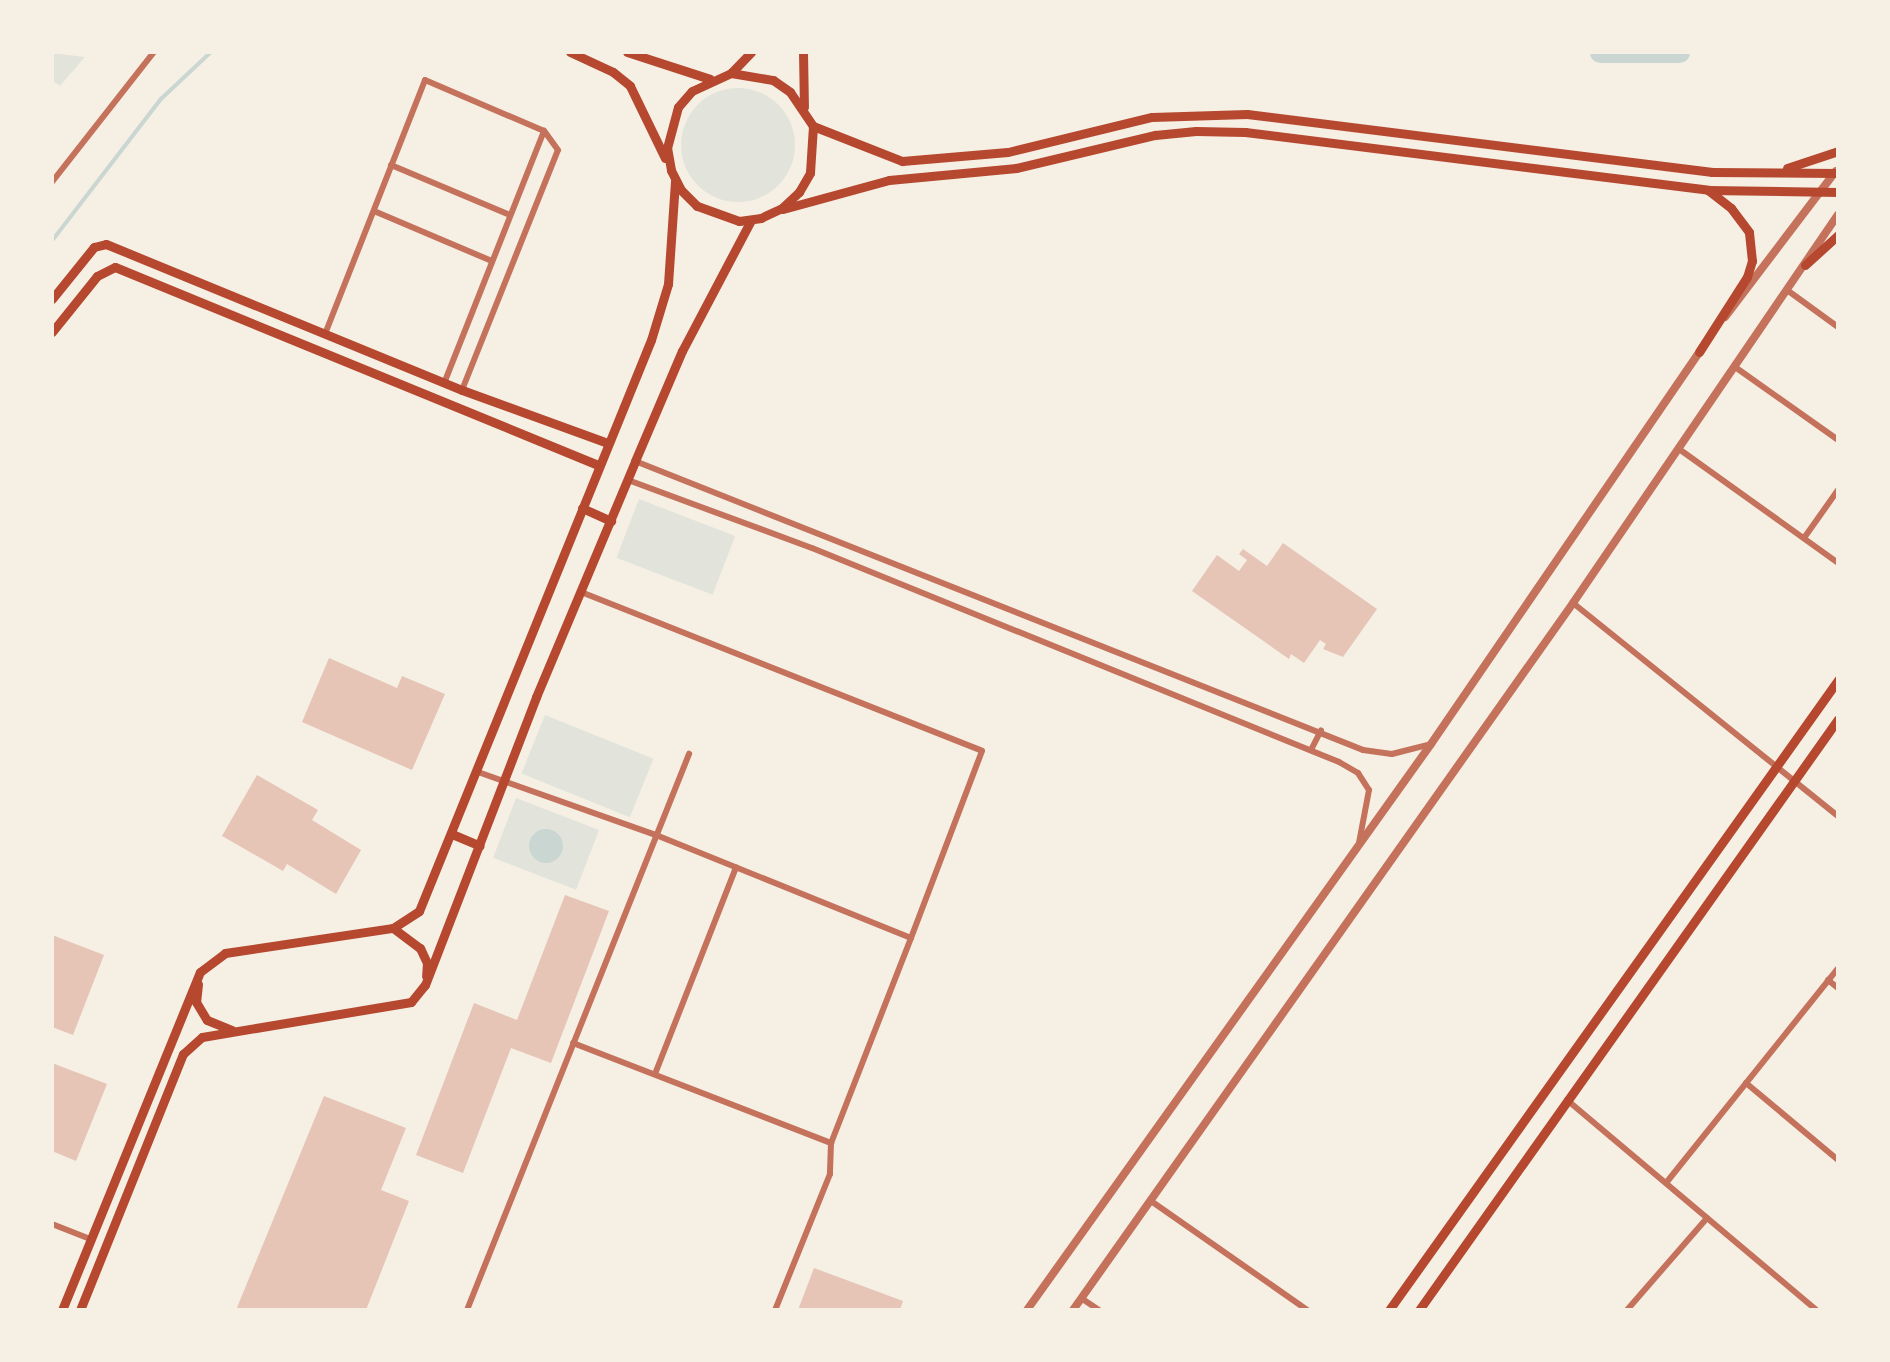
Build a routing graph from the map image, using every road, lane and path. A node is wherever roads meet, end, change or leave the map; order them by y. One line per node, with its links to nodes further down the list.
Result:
1 (153, 52): 17 (street)
2 (570, 52): 13 (main road)
3 (627, 52): 7 (main road)
4 (751, 52): 6 (main road)
5 (802, 56): 8 (main road)
6 (731, 73): 7 (main road); 8 (main road)
7 (710, 79): 13 (main road)
8 (804, 108): 9 (main road)
9 (813, 126): 15 (main road); 22 (main road)
10 (544, 131): 12 (street); 23 (street); 37 (street)
11 (1838, 150): 15 (main road)
12 (391, 165): 21 (street); 23 (street)
13 (671, 170): 16 (main road)
14 (1837, 171): 15 (main road); 19 (street)
15 (1749, 174)
16 (675, 180): 25 (main road); 39 (main road)
17 (52, 182)
18 (1707, 190): 19 (main road); 22 (main road); 34 (main road)
19 (1820, 192): 20 (main road); 34 (street)
20 (1838, 192)
21 (374, 211): 27 (street); 33 (street)
22 (771, 213): 25 (main road)
23 (510, 215): 27 (street)
24 (1838, 215): 28 (street)
25 (751, 220): 41 (main road)
26 (1838, 235): 28 (main road)
27 (492, 261): 36 (street)
28 (1805, 265): 29 (street)
29 (1787, 290): 31 (street); 35 (street)
30 (52, 299): 33 (main road)
31 (1838, 327)
32 (52, 332): 42 (main road)
33 (325, 334): 36 (main road)
34 (1699, 352): 54 (street)
35 (1735, 367): 38 (street); 40 (street)
36 (444, 383): 37 (main road)
37 (462, 390): 39 (main road)
38 (1838, 440)
39 (608, 443): 42 (main road)
40 (1679, 449): 47 (street); 50 (street)
41 (635, 461): 43 (main road); 53 (street)
42 (598, 465): 45 (main road)
43 (628, 480): 46 (main road); 55 (street)
44 (1838, 490): 47 (street)
45 (582, 508): 46 (main road); 58 (main road)
46 (611, 520): 49 (main road)
47 (1804, 538): 48 (street)
48 (1838, 563)
49 (581, 592): 59 (main road); 68 (street)
50 (1573, 603): 57 (street); 82 (street)
51 (1838, 680): 57 (main road)
52 (1838, 719): 60 (main road)
53 (1321, 730): 54 (street); 55 (street)
54 (1431, 744): 64 (street)
55 (1311, 750): 64 (street)
56 (689, 754): 63 (street)
57 (1777, 765): 60 (street); 95 (main road)
58 (478, 772): 59 (street); 62 (main road)
59 (504, 780): 63 (street); 65 (main road)
60 (1793, 782): 61 (street); 78 (main road)
61 (1838, 816)
62 (452, 834): 65 (main road); 67 (main road)
63 (656, 835): 66 (street); 75 (street)
64 (1358, 845): 91 (street)
65 (480, 846): 72 (main road)
66 (736, 867): 68 (street); 76 (street)
67 (393, 928): 70 (main road); 72 (main road)
68 (911, 938): 79 (street)
69 (1838, 968): 71 (street)
70 (200, 972): 74 (main road); 85 (main road)
71 (1828, 980): 73 (street); 77 (street)
72 (425, 985): 74 (main road)
73 (1838, 988)
74 (234, 1031): 88 (main road)
75 (573, 1043): 76 (street); 89 (street)
76 (655, 1074): 79 (street)
77 (1746, 1083): 80 (street); 81 (street)
78 (1567, 1100): 81 (street); 96 (main road)
79 (831, 1143): 90 (street)
80 (1838, 1160)
81 (1666, 1183): 83 (street)
82 (1151, 1201): 86 (street); 94 (street)
83 (1707, 1218): 97 (street); 98 (street)
84 (52, 1224): 85 (street)
85 (90, 1239): 87 (main road)
86 (1081, 1298): 92 (street); 93 (street)
87 (62, 1310)
88 (80, 1310)
89 (467, 1310)
90 (775, 1310)
91 (1027, 1310)
92 (1073, 1310)
93 (1099, 1310)
94 (1307, 1310)
95 (1389, 1310)
96 (1419, 1310)
97 (1627, 1310)
98 (1816, 1310)

